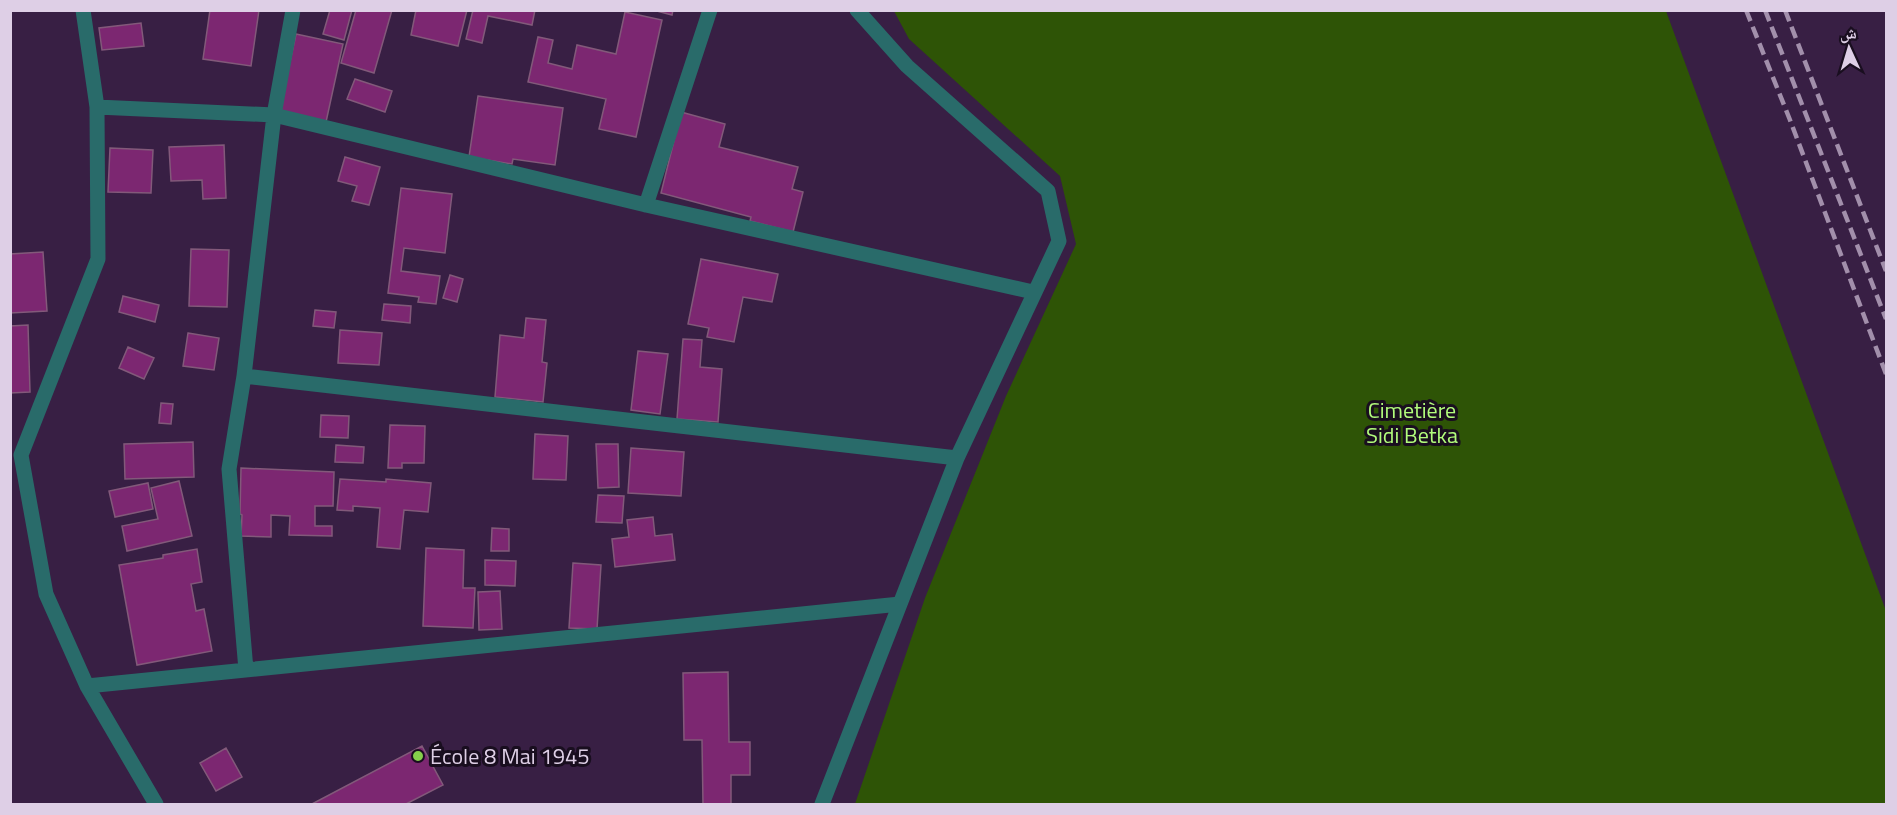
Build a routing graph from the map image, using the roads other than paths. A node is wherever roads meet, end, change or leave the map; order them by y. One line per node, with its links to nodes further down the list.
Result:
1 (83, 10): 5 (street)
2 (292, 10): 6 (street)
3 (710, 10): 7 (street)
4 (857, 10): 8 (street)
5 (97, 107): 6 (street); 10 (street)
6 (274, 115): 7 (street); 9 (street)
7 (646, 205): 8 (street)
8 (1033, 292): 11 (street)
9 (244, 376): 11 (street); 13 (street)
10 (16, 451): 14 (street)
11 (957, 458): 12 (street)
12 (900, 604): 13 (street); 16 (street)
13 (246, 670): 14 (street)
14 (87, 686): 15 (street)
15 (156, 804)
16 (822, 804)

